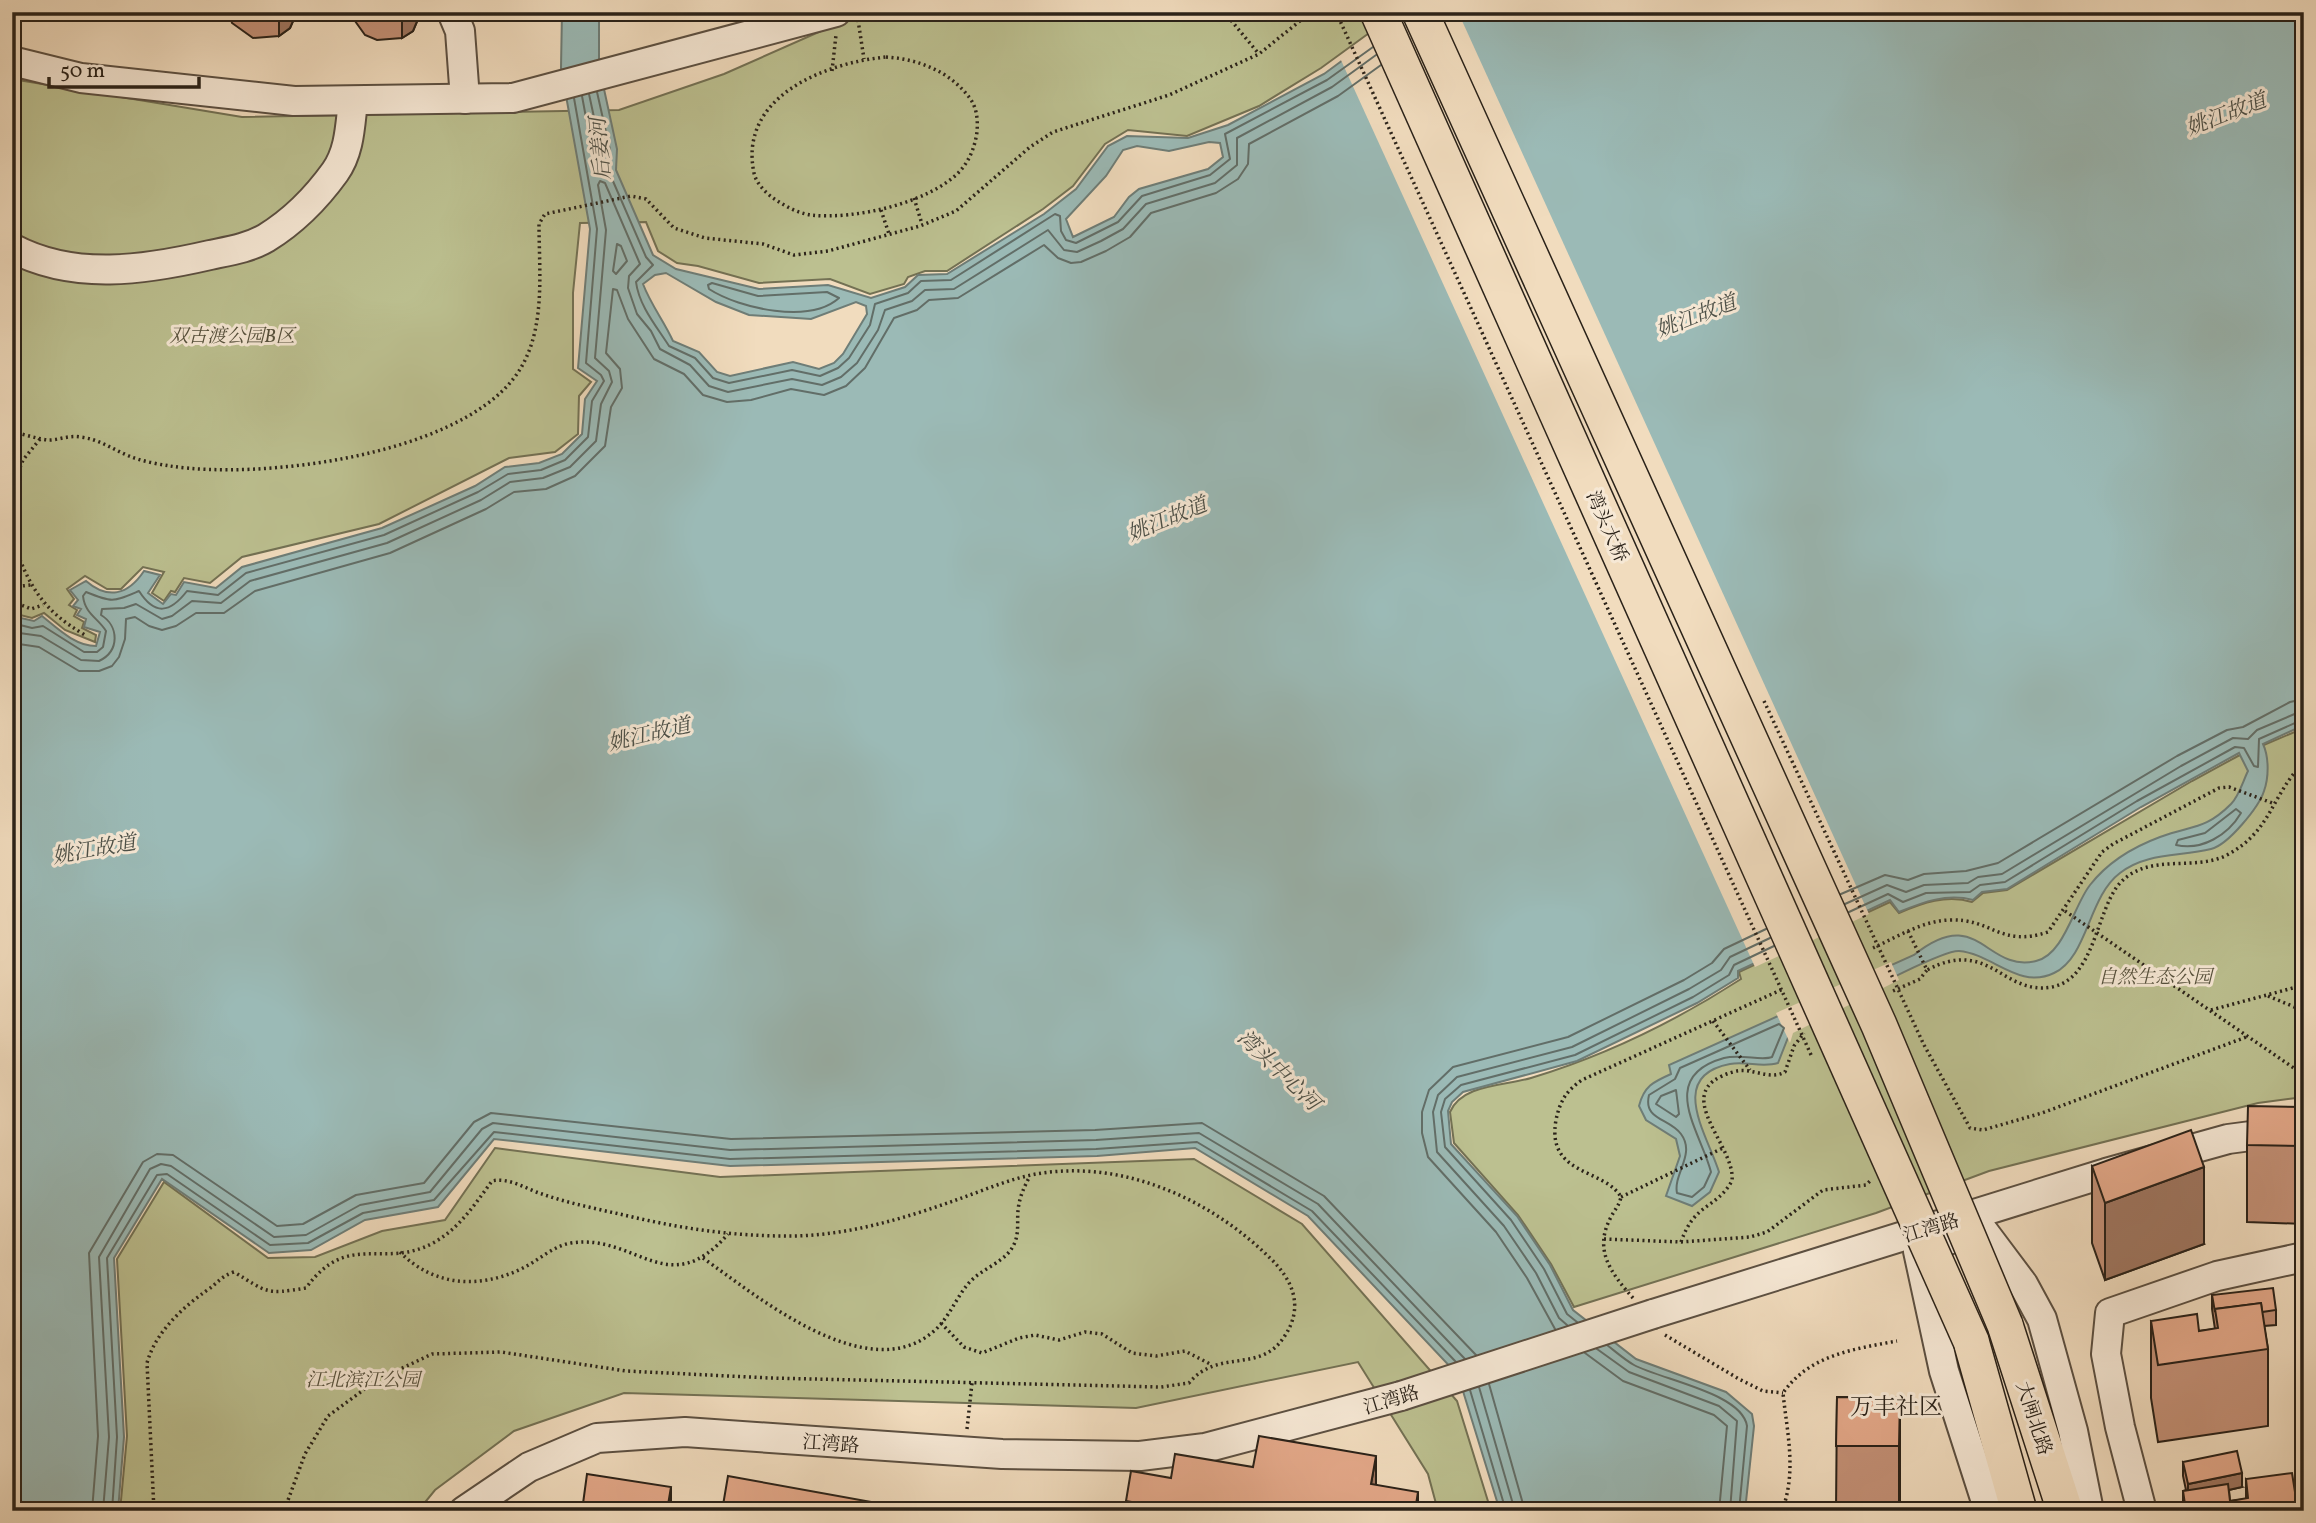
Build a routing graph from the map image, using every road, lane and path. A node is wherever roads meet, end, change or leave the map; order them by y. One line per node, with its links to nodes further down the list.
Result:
1 (452, 12): 13 (street)
2 (856, 12): 10 (path)
3 (1224, 12): 9 (path)
4 (1311, 12): 9 (path)
5 (1336, 12): 44 (path, bridge)
6 (1378, 12): 44 (main road, 湾头大桥, bridge)
7 (1420, 12): 39 (main road, bridge)
8 (825, 17): 12 (path); 13 (street)
9 (1259, 54): 17 (path)
10 (864, 59): 12 (path); 15 (path)
11 (12, 61): 14 (street)
12 (832, 71): 16 (path)
13 (465, 99): 14 (street)
14 (353, 101): 19 (street)
15 (914, 198): 16 (path); 17 (path)
16 (881, 209): 18 (path)
17 (922, 225): 18 (path)
18 (889, 234): 21 (path)
19 (12, 248)
20 (12, 432): 21 (path)
21 (41, 438): 22 (path)
22 (12, 488)
23 (12, 539): 24 (path)
24 (31, 585): 25 (path); 27 (path)
25 (12, 587)
26 (12, 601): 27 (path)
27 (44, 604): 28 (path)
28 (85, 635)
29 (2304, 762): 30 (path)
30 (2275, 804): 31 (path); 32 (path)
31 (2065, 911): 32 (path); 33 (path)
32 (2096, 930): 35 (path); 40 (path)
33 (1908, 932): 34 (path); 35 (path)
34 (1872, 948)
35 (1926, 968): 39 (path)
36 (2304, 985): 38 (path)
37 (1786, 988): 42 (path)
38 (2266, 995): 40 (path); 41 (path)
39 (1882, 1010): 73 (main road, 大闸北路, bridge)
40 (2211, 1010): 43 (path)
41 (2304, 1011)
42 (1713, 1021): 46 (path); 52 (path)
43 (2249, 1036): 45 (path); 47 (path)
44 (1819, 1045): 46 (path); 62 (main road, 湾头大桥, bridge)
45 (1924, 1045)
46 (1750, 1070): 49 (path)
47 (2304, 1075)
48 (2304, 1129): 59 (street, 江湾路)
49 (1725, 1147): 52 (path); 55 (path)
50 (1870, 1174): 55 (path)
51 (1030, 1176): 53 (path); 60 (path); 63 (path)
52 (1621, 1197): 54 (path)
53 (728, 1234): 56 (path); 58 (path)
54 (1604, 1239): 55 (path); 59 (path)
55 (1681, 1242)
56 (400, 1252): 58 (path); 67 (path)
57 (2304, 1257): 75 (street)
58 (703, 1258): 60 (path)
59 (1650, 1315): 65 (path); 66 (street, 江湾路, bridge)
60 (941, 1323): 63 (path)
61 (1897, 1340): 65 (path)
62 (1971, 1341): 72 (main road, 大闸北路)
63 (1212, 1365): 64 (path)
64 (972, 1383): 66 (path); 68 (path)
65 (1783, 1393): 70 (path)
66 (964, 1452): 69 (street, 江湾路)
67 (154, 1511)
68 (284, 1511)
69 (464, 1511)
70 (1782, 1511)
71 (1989, 1511): 74 (street)
72 (2019, 1511)
73 (2065, 1511)
74 (2089, 1511)
75 (2142, 1511)

